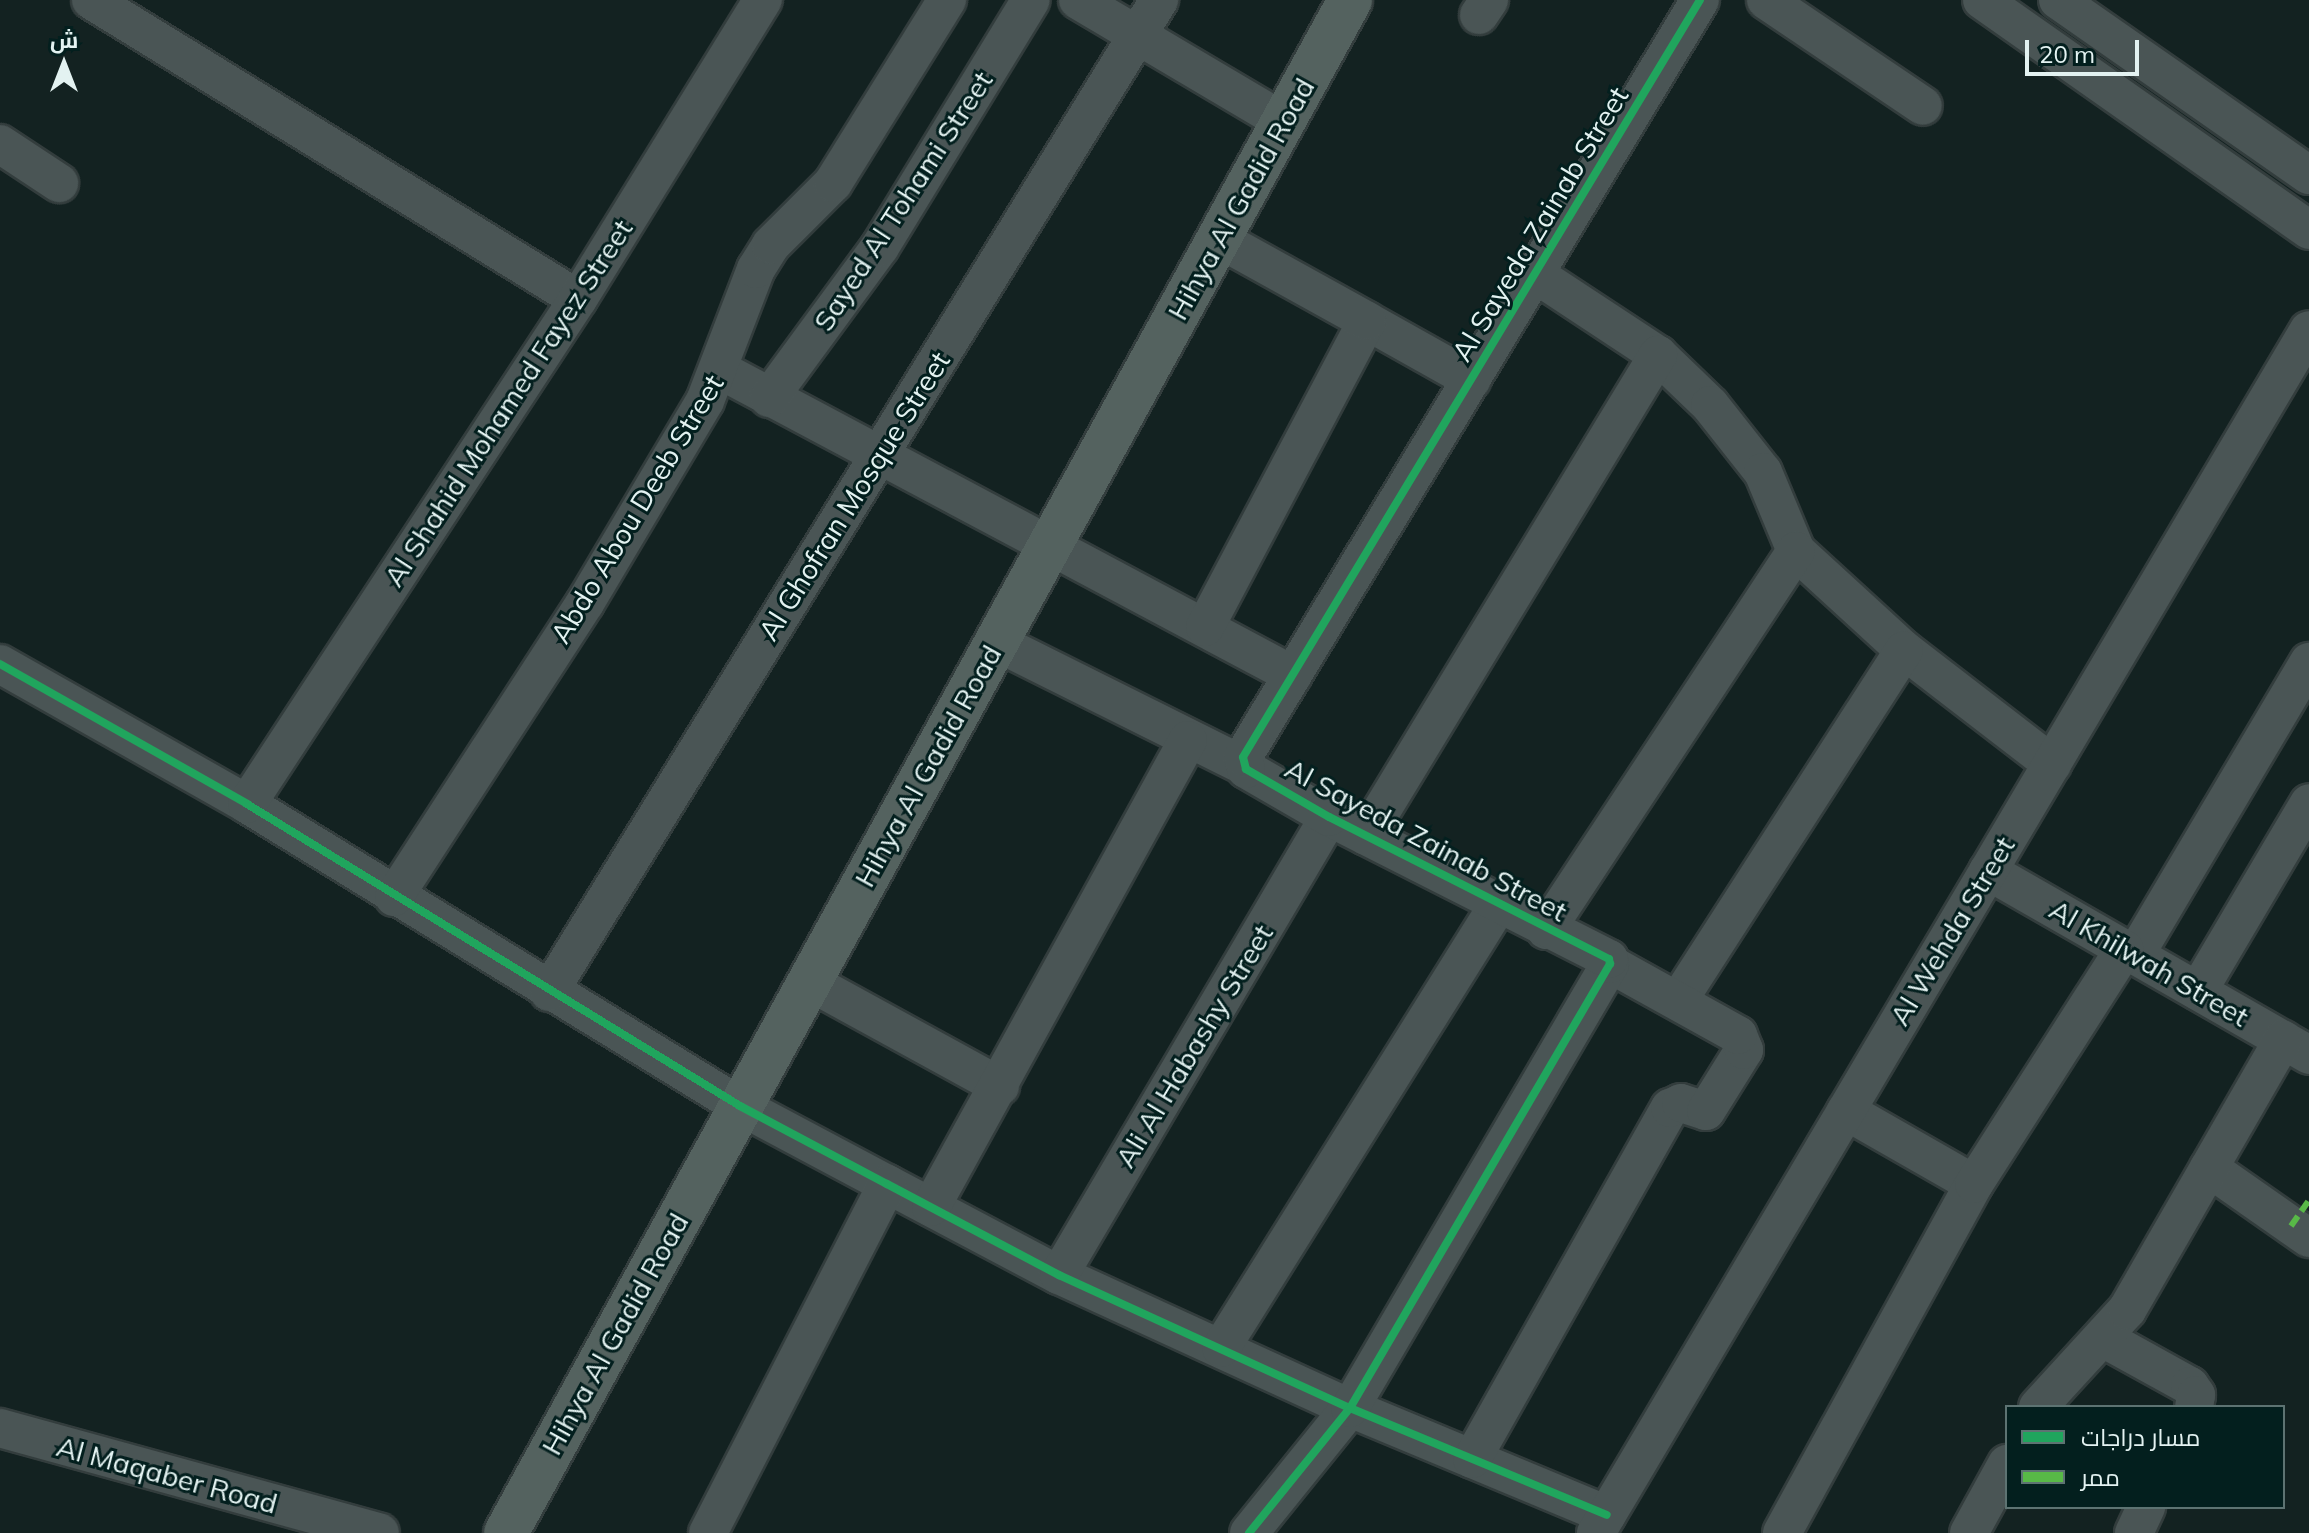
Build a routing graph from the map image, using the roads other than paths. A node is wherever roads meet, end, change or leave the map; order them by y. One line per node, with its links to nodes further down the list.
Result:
1 (91, 0): 24 (street)
2 (763, 0): 24 (street, Al Shahid Mohamed Fayez Street)
3 (947, 0): 28 (street, Abdo Abou Deeb Street)
4 (1031, 0): 30 (street, Sayed Al Tohami Street)
5 (1078, 0): 13 (street)
6 (1159, 0): 13 (street, Al Ghofran Mosque Street)
7 (1350, 0): 17 (main road, Hihya Al Gadid Road)
8 (1700, 0): 23 (street, Al Sayeda Zainab Street)
9 (1766, 0): 15 (street)
10 (1982, 0): 12 (street)
11 (2058, 0): 14 (street)
12 (2026, 13): 16 (street)
13 (1138, 36): 17 (street); 31 (street, Al Ghofran Mosque Street)
14 (2162, 73): 16 (street); 19 (street)
15 (1923, 106)
16 (2138, 112): 21 (street)
17 (1284, 122): 22 (main road, Hihya Al Gadid Road)
18 (0, 144): 20 (street)
19 (2308, 173)
20 (59, 183)
21 (2309, 230)
22 (1219, 239): 25 (street); 32 (main road, Hihya Al Gadid Road)
23 (1535, 274): 27 (street); 29 (street, Al Sayeda Zainab Street)
24 (578, 299): 44 (street, Al Shahid Mohamed Fayez Street)
25 (1367, 321): 29 (street); 34 (street)
26 (2309, 330): 42 (street, Al Wehda Street)
27 (1658, 355): 33 (street); 46 (street)
28 (720, 370): 30 (street); 48 (street, Abdo Abou Deeb Street)
29 (1472, 380): 39 (street, Al Sayeda Zainab Street)
30 (769, 398): 31 (street)
31 (880, 454): 32 (street); 55 (street, Al Ghofran Mosque Street)
32 (1050, 545): 34 (street); 35 (main road, Hihya Al Gadid Road)
33 (1796, 551): 36 (street); 50 (street)
34 (1205, 627): 39 (street)
35 (996, 642): 40 (street); 53 (main road, Hihya Al Gadid Road)
36 (1904, 650): 42 (street); 56 (street)
37 (2309, 662): 51 (street)
38 (0, 664): 44 (street)
39 (1293, 675): 41 (street, Al Sayeda Zainab Street)
40 (1188, 740): 41 (street); 58 (street)
41 (1241, 764): 45 (street, Al Sayeda Zainab Street)
42 (2052, 764): 47 (street, Al Wehda Street)
43 (2309, 803): 54 (street)
44 (247, 804): 48 (street)
45 (1329, 817): 46 (street, Al Sayeda Zainab Street); 66 (street, Ali Al Habashy Street)
46 (1366, 836): 49 (street, Al Sayeda Zainab Street)
47 (1988, 871): 51 (street, Al Khilwah Street); 60 (street, Al Wehda Street)
48 (394, 897): 55 (street)
49 (1498, 905): 50 (street, Al Sayeda Zainab Street); 68 (street)
50 (1546, 930): 52 (street, Al Sayeda Zainab Street)
51 (2129, 952): 54 (street, Al Khilwah Street); 63 (street)
52 (1610, 964): 56 (street, Al Sayeda Zainab Street); 71 (street)
53 (808, 981): 58 (street); 59 (main road, Hihya Al Gadid Road)
54 (2198, 991): 57 (street, Al Khilwah Street)
55 (549, 992): 59 (street)
56 (1678, 1001): 73 (street, Al Sayeda Zainab Street)
57 (2296, 1047): 61 (street)
58 (1000, 1086): 64 (street)
59 (740, 1106): 62 (street); 78 (main road, Hihya Al Gadid Road)
60 (1846, 1111): 63 (street); 76 (street, Al Wehda Street)
61 (2209, 1168): 65 (street); 67 (street)
62 (887, 1184): 64 (street); 79 (street)
63 (1974, 1184): 81 (street)
64 (931, 1207): 66 (street)
65 (2309, 1238)
66 (1059, 1275): 68 (street)
67 (2103, 1338): 69 (street); 70 (street)
68 (1221, 1348): 71 (street)
69 (2040, 1405)
70 (2194, 1405)
71 (1350, 1408): 73 (street); 80 (street)
72 (0, 1428): 77 (street, Al Maqaber Road)
73 (1472, 1459): 76 (street)
74 (2005, 1468): 82 (street)
75 (2145, 1509): 83 (street)
76 (1602, 1524)
77 (380, 1533)
78 (506, 1533)
79 (708, 1533)
80 (1249, 1533)
81 (1782, 1533)
82 (1969, 1533)
83 (2134, 1533)

